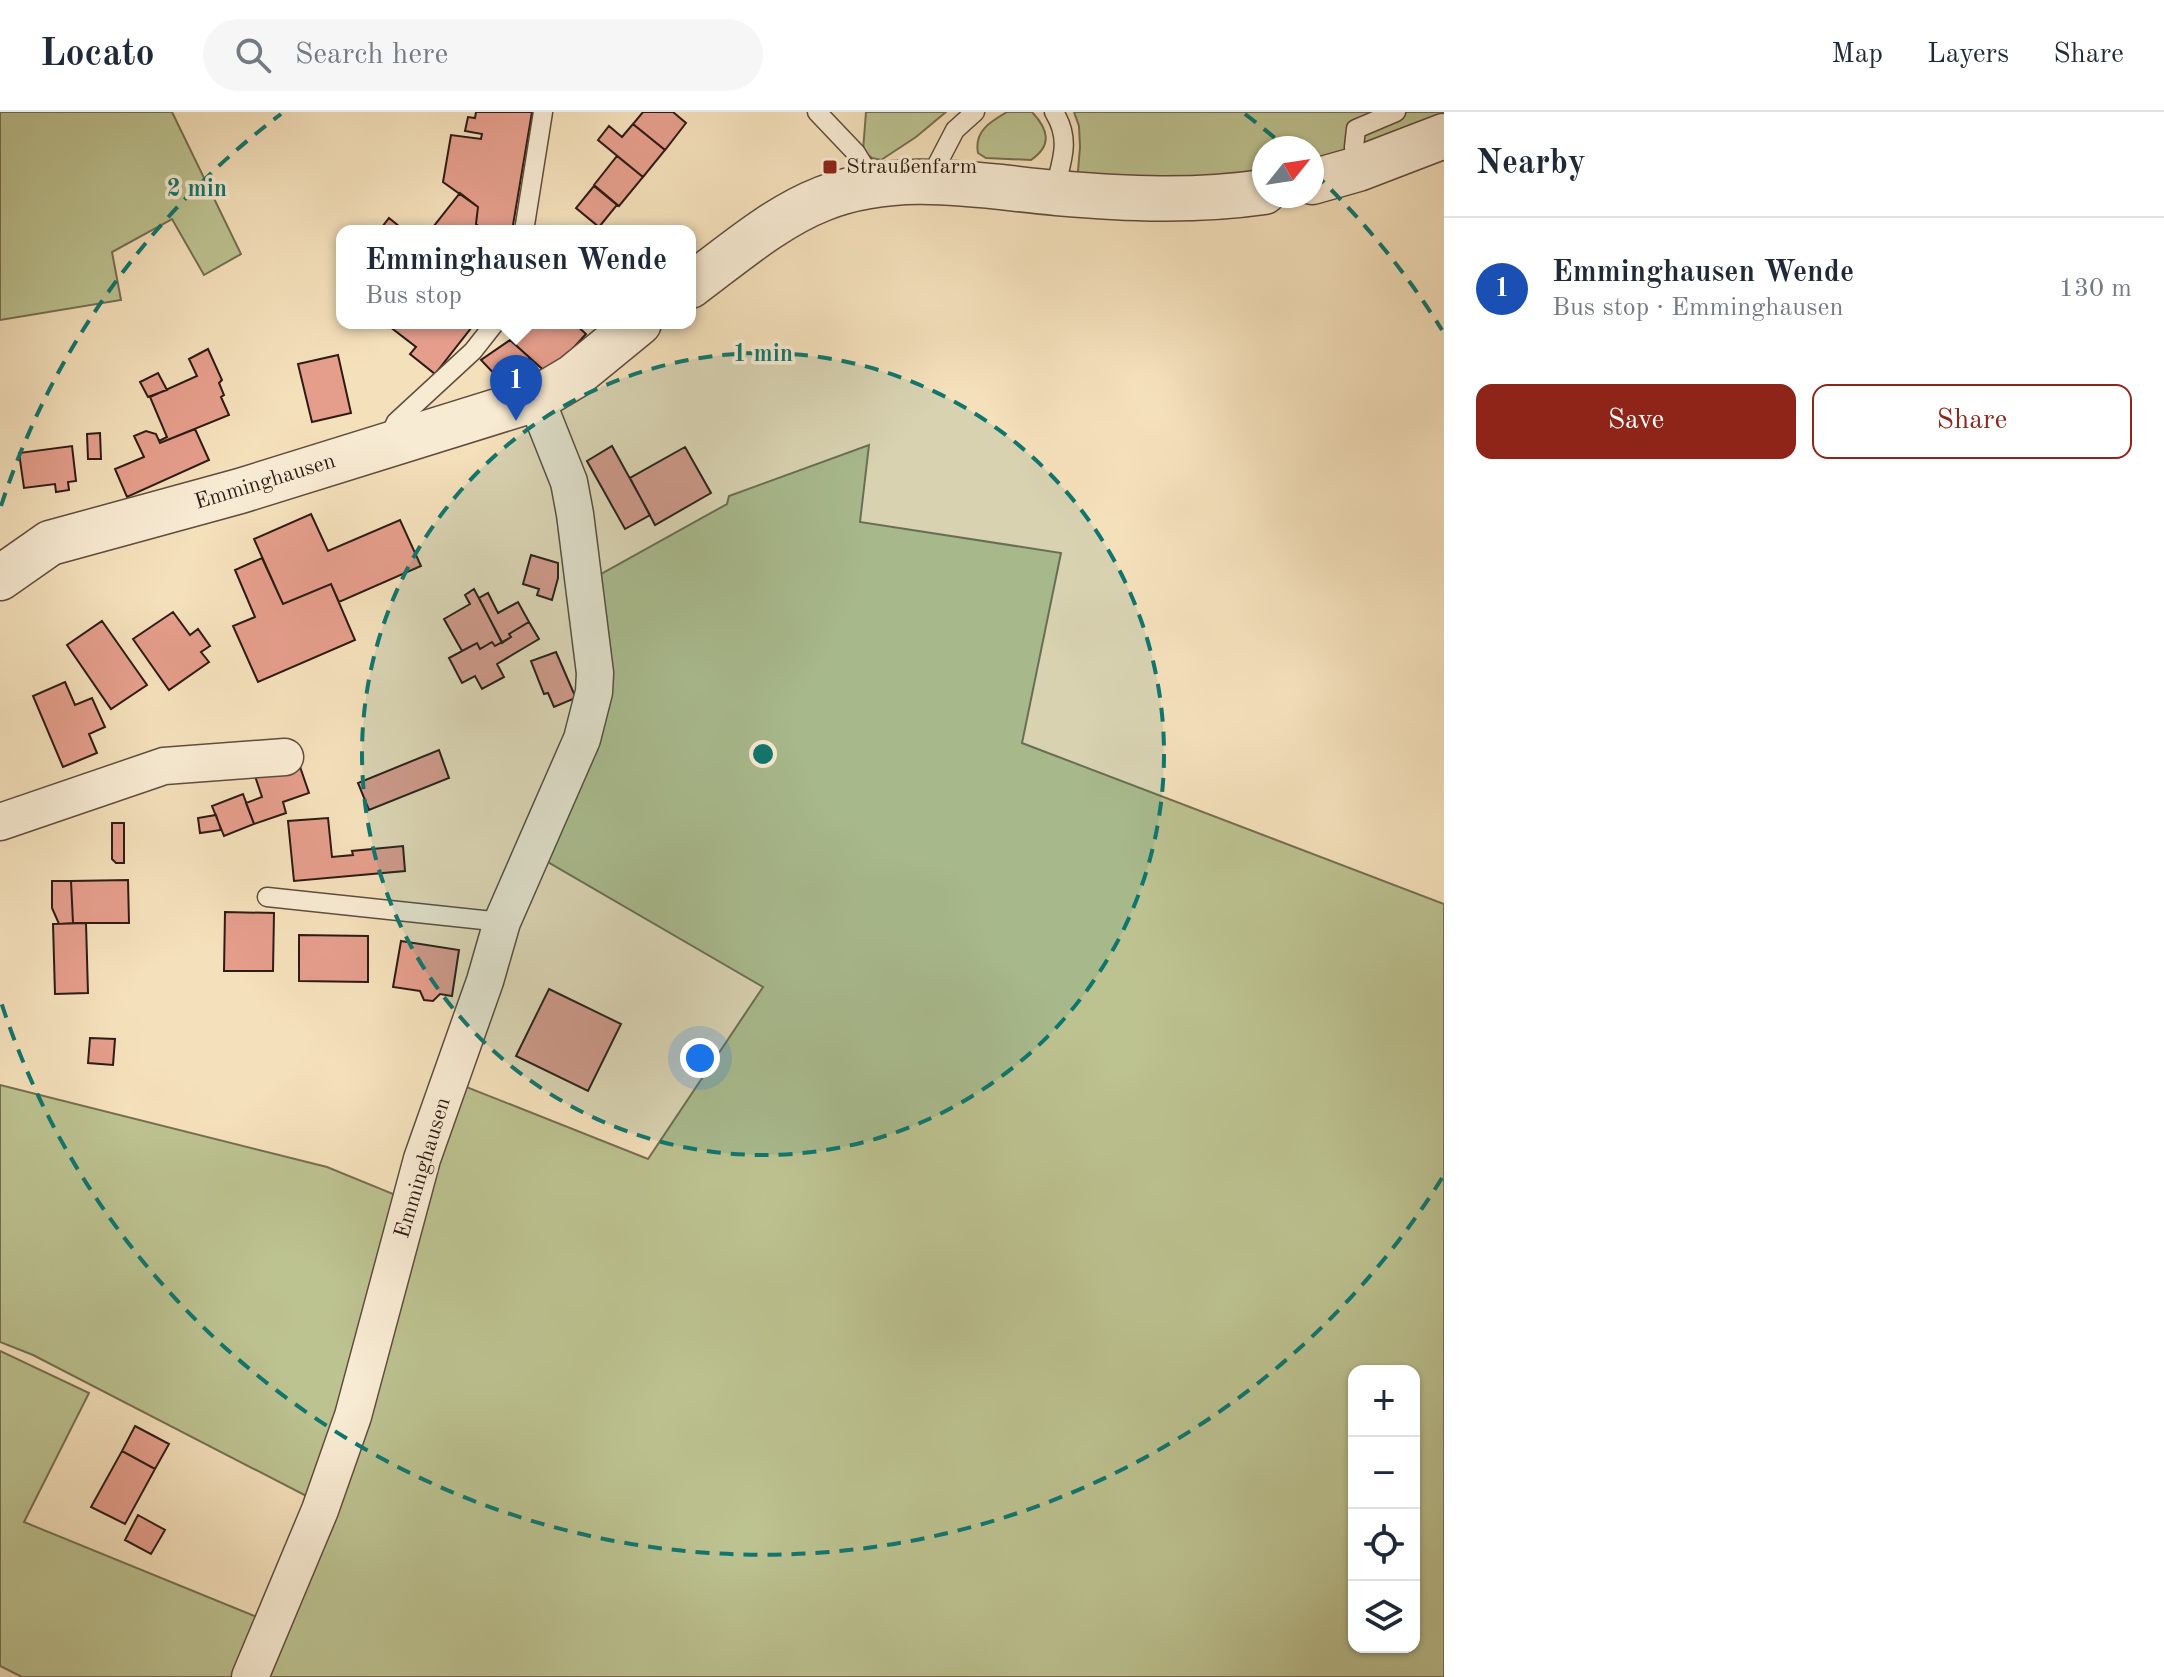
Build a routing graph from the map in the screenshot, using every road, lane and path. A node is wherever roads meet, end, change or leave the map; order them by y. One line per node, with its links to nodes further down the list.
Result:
1 (543, 112): 13 (lane)
2 (817, 112): 10 (lane)
3 (975, 112): 9 (lane)
4 (1054, 112): 11 (lane)
5 (1396, 112): 7 (lane)
6 (1444, 136): 7 (street)
7 (1358, 169): 8 (street)
8 (1324, 179)
9 (929, 180): 10 (street); 11 (street)
10 (863, 187): 14 (street)
11 (1054, 192): 12 (street)
12 (1252, 193)
13 (525, 225)
14 (696, 282)
15 (490, 329): 18 (lane)
16 (632, 329): 17 (street, Emminghausen)
17 (536, 399): 18 (street, Emminghausen); 23 (street, Emminghausen)
18 (385, 444): 19 (street, Emminghausen)
19 (0, 578)
20 (285, 757): 21 (street)
21 (0, 822)
22 (267, 897): 23 (lane)
23 (502, 922): 24 (street, Emminghausen)
24 (250, 1677)

